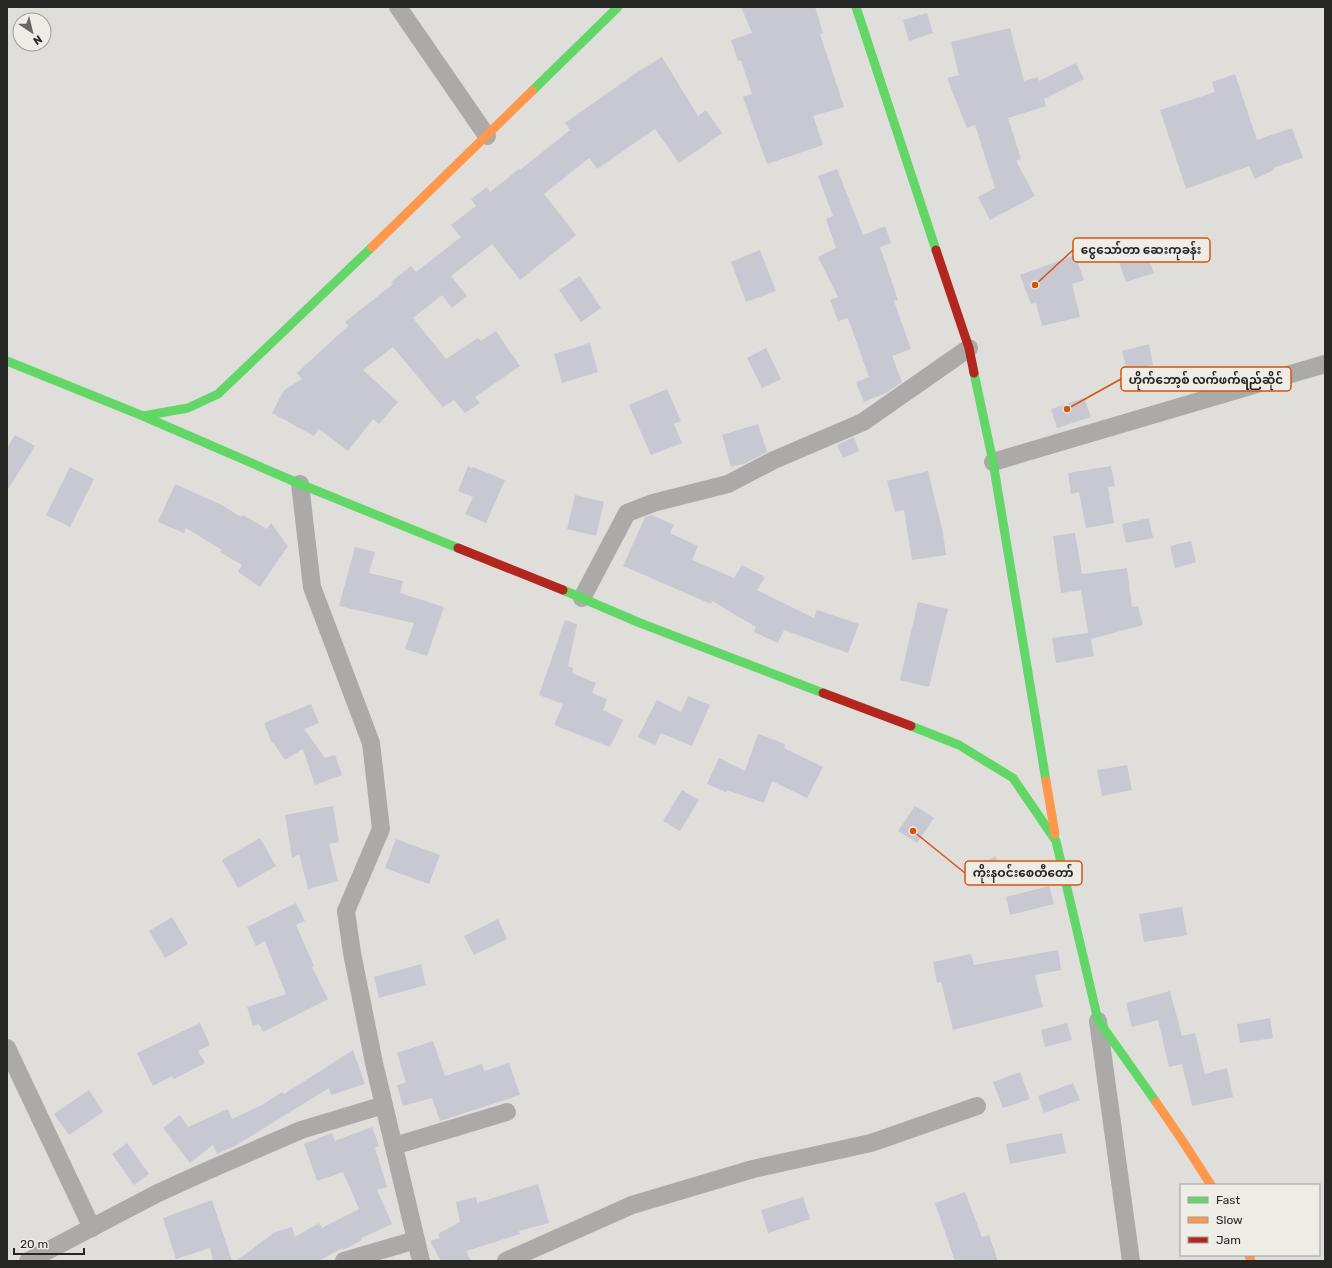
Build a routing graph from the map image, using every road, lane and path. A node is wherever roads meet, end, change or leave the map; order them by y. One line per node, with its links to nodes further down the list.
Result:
1 (398, 7): 4 (street)
2 (618, 7): 4 (main road)
3 (856, 7): 5 (main road)
4 (487, 136): 8 (main road)
5 (970, 348): 9 (main road); 11 (street)
6 (7, 361): 8 (main road)
7 (1325, 364): 9 (street)
8 (143, 416): 10 (main road)
9 (993, 462): 12 (main road)
10 (300, 484): 11 (main road); 15 (street)
11 (582, 598): 12 (main road)
12 (1056, 841): 13 (main road)
13 (1098, 1020): 19 (main road); 26 (street)
14 (7, 1048): 20 (street)
15 (384, 1105): 18 (street); 20 (street)
16 (977, 1106): 25 (street)
17 (508, 1112): 18 (street)
18 (394, 1146): 21 (street)
19 (1210, 1184)
20 (92, 1228): 22 (street)
21 (416, 1240): 23 (street); 24 (street)
22 (28, 1261)
23 (344, 1261)
24 (421, 1261)
25 (506, 1261)
26 (1131, 1261)

